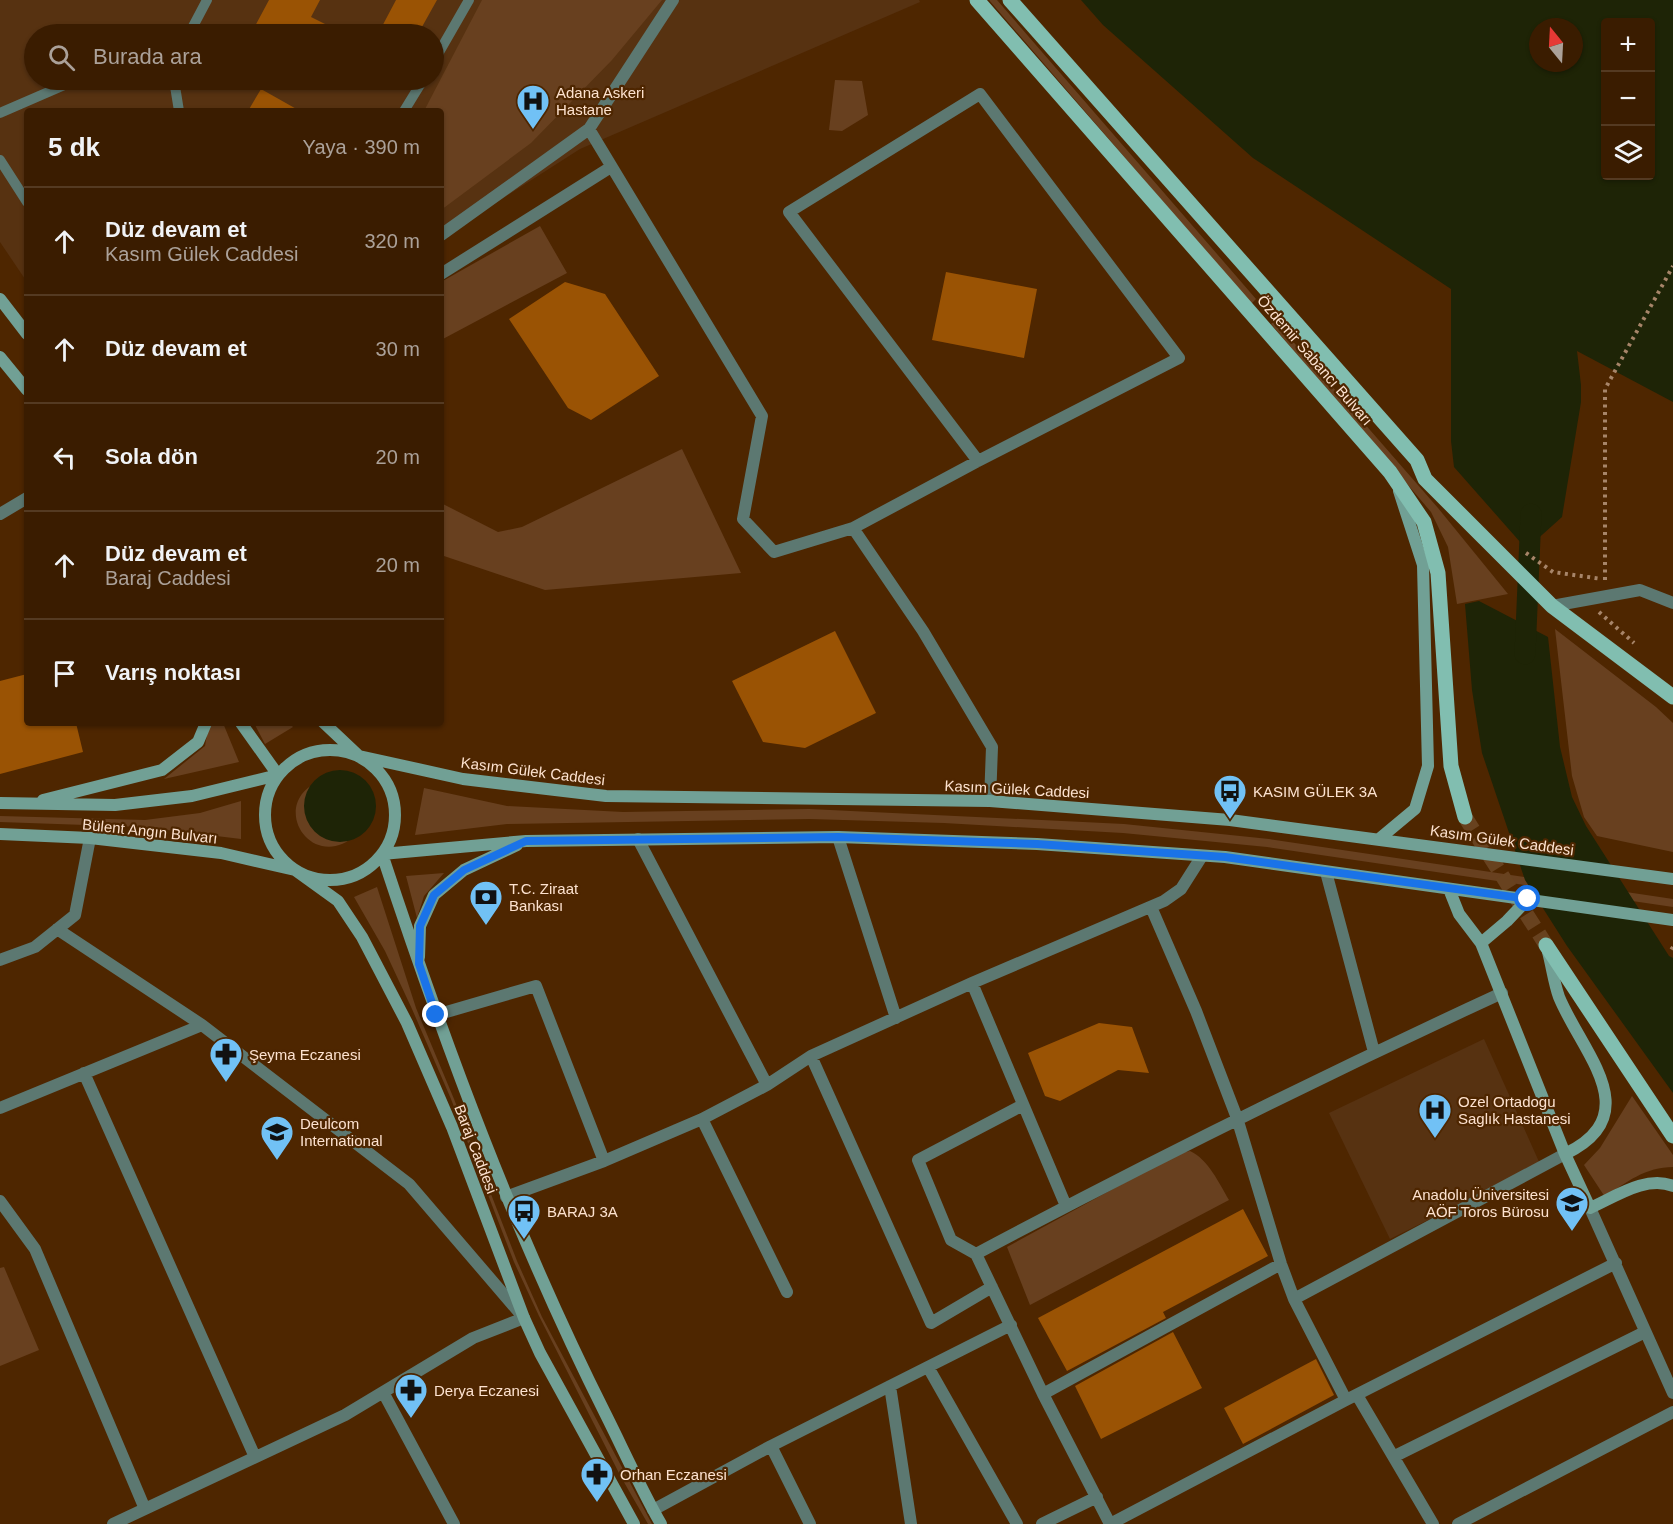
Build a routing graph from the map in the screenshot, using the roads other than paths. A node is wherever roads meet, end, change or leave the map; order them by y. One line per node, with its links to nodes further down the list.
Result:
1 (207, 0): 6 (lane)
2 (469, 0): 7 (lane)
3 (673, 0): 14 (street)
4 (977, 0): 25 (main road, Özdemir Sabancı Bulvarı)
5 (1010, 0): 30 (main road, Özdemir Sabancı Bulvarı)
6 (194, 24)
7 (444, 44)
8 (53, 90): 13 (lane)
9 (176, 90): 11 (lane)
10 (417, 90): 12 (lane)
11 (179, 108)
12 (406, 108)
13 (0, 113)
14 (589, 129): 16 (street); 18 (street)
15 (0, 160): 17 (lane)
16 (611, 167): 19 (street); 28 (street)
17 (24, 196)
18 (444, 233)
19 (444, 272)
20 (0, 299): 21 (main road)
21 (24, 330)
22 (0, 357): 23 (main road)
23 (24, 386)
24 (978, 461): 24 (street); 28 (street)
25 (1395, 479): 40 (main road, Özdemir Sabancı Bulvarı); 45 (main road)
26 (24, 500): 27 (street)
27 (0, 514)
28 (853, 528): 37 (street)
29 (1673, 603): 30 (street)
30 (1552, 606): 31 (main road, Özdemir Sabancı Bulvarı)
31 (1673, 698)
32 (205, 726): 39 (main road)
33 (243, 726): 36 (main road)
34 (327, 726): 35 (main road)
35 (359, 756): 36 (main road); 37 (main road, Kasım Gülek Caddesi); 47 (main road)
36 (278, 776): 39 (main road, Bülent Angın Bulvarı); 49 (main road)
37 (990, 801): 45 (main road, Kasım Gülek Caddesi)
38 (0, 803): 39 (main road, Bülent Angın Bulvarı)
39 (24, 804)
40 (1465, 817)
41 (0, 834): 43 (main road, Bülent Angın Bulvarı)
42 (838, 837): 44 (main road); 48 (main road); 64 (street)
43 (90, 838): 49 (main road, Bülent Angın Bulvarı); 56 (street)
44 (638, 839): 46 (main road); 69 (street)
45 (1379, 839): 51 (main road, Kasım Gülek Caddesi)
46 (526, 841): 47 (main road); 60 (main road)
47 (382, 854): 49 (main road); 60 (main road, Baraj Caddesi)
48 (1202, 856): 50 (main road); 54 (street)
49 (295, 870): 88 (main road, Baraj Caddesi)
50 (1326, 872): 52 (main road); 66 (street)
51 (1673, 879)
52 (1449, 889): 53 (main road); 57 (main road)
53 (1528, 899): 55 (main road); 57 (main road)
54 (1151, 907): 61 (street); 72 (street)
55 (1671, 920)
56 (57, 929): 59 (street); 65 (street)
57 (1481, 943): 62 (main road)
58 (1546, 945): 74 (main road); 75 (main road)
59 (0, 960)
60 (419, 964): 63 (main road, Baraj Caddesi)
61 (972, 983): 64 (street); 70 (street)
62 (1502, 993): 66 (street); 75 (main road)
63 (436, 1015): 76 (street); 78 (main road, Baraj Caddesi)
64 (896, 1018): 67 (street)
65 (202, 1025): 68 (street); 88 (street)
66 (1374, 1052): 72 (street)
67 (812, 1056): 69 (street); 85 (street)
68 (84, 1073): 71 (street); 100 (street)
69 (767, 1085): 73 (street)
70 (1023, 1105): 80 (street); 82 (street)
71 (0, 1108)
72 (1237, 1118): 80 (street); 84 (street)
73 (702, 1119): 76 (street); 86 (street)
74 (1673, 1136)
75 (1565, 1154): 81 (main road); 87 (street)
76 (604, 1161): 78 (street)
77 (1673, 1186): 81 (main road)
78 (506, 1197): 103 (main road, Baraj Caddesi)
79 (0, 1201): 102 (street)
80 (1066, 1206): 82 (street)
81 (1590, 1208): 83 (street)
82 (976, 1254): 85 (street)
83 (1616, 1263): 90 (street); 96 (street)
84 (1281, 1264): 87 (street); 94 (street)
85 (992, 1287): 89 (street)
86 (787, 1292)
87 (1294, 1299): 96 (street)
88 (524, 1318): 93 (street); 106 (main road, Baraj Caddesi)
89 (1011, 1325): 91 (street); 94 (street)
90 (1645, 1332): 95 (street); 99 (street)
91 (928, 1367): 92 (street); 110 (street)
92 (890, 1386): 98 (street); 109 (street)
93 (383, 1392): 100 (street); 105 (street)
94 (1043, 1394): 101 (street)
95 (1673, 1394)
96 (1351, 1398): 99 (street); 101 (street)
97 (1673, 1412): 113 (street)
98 (771, 1446): 103 (street); 108 (street)
99 (1395, 1456): 112 (street)
100 (255, 1457): 102 (street)
101 (1097, 1497): 111 (street)
102 (145, 1509): 104 (street)
103 (653, 1510): 107 (main road, Baraj Caddesi)
104 (112, 1524)
105 (454, 1524)
106 (634, 1524)
107 (662, 1524)
108 (810, 1524)
109 (911, 1524)
110 (1017, 1524)
111 (1042, 1524)
112 (1433, 1524)
113 (1458, 1524)

